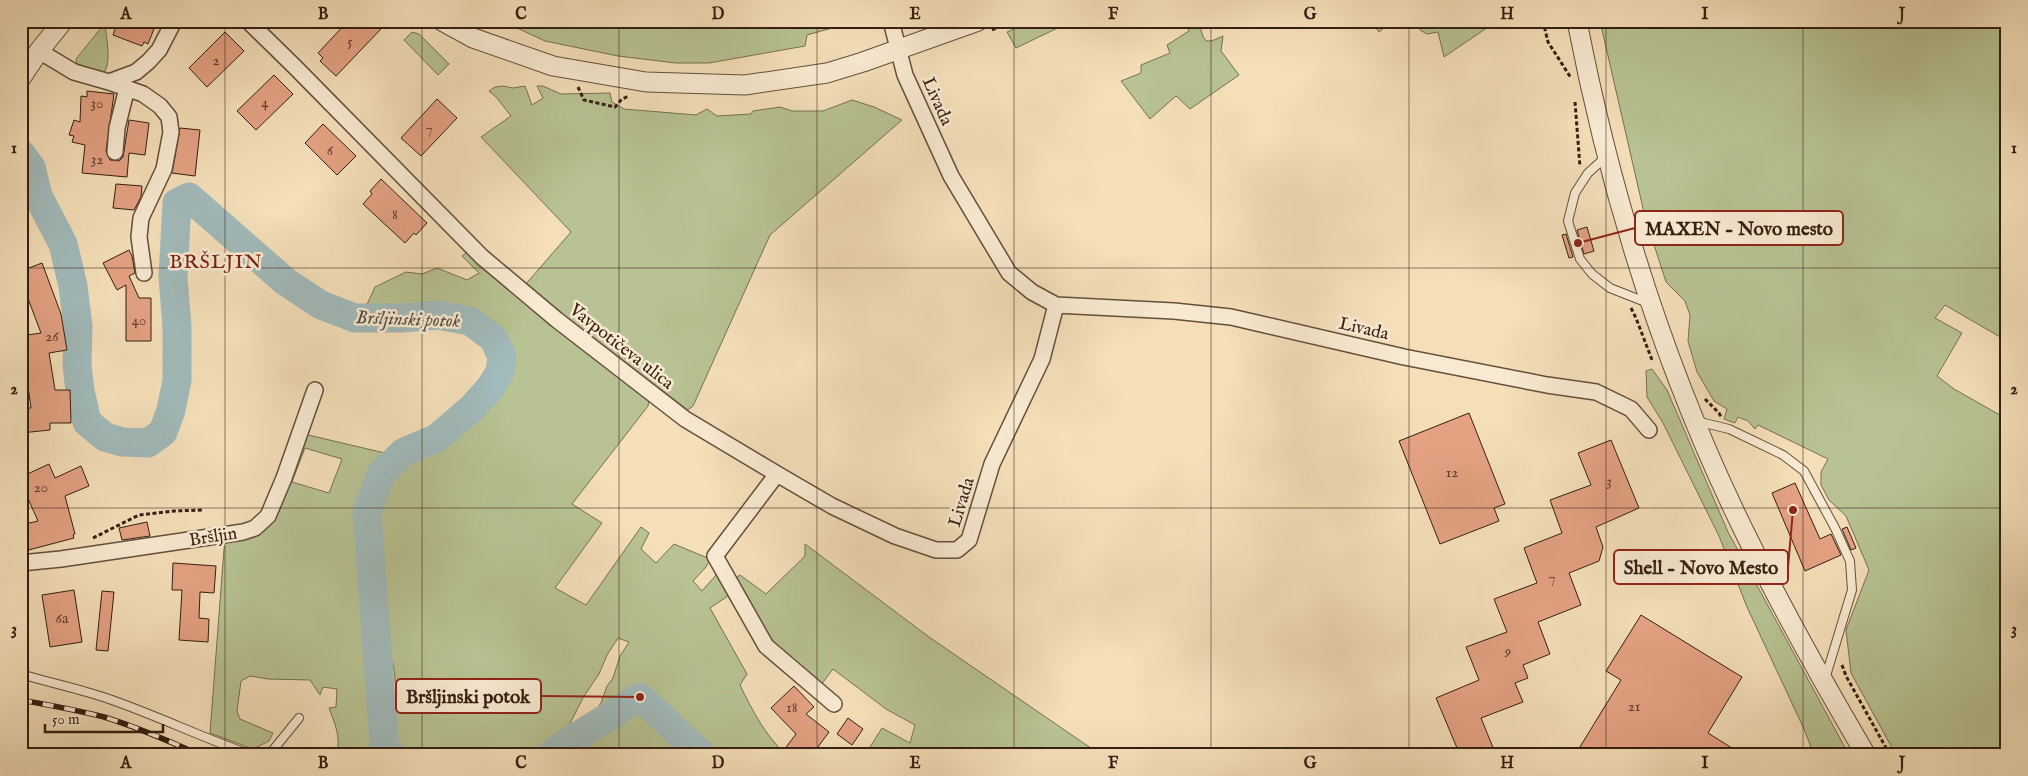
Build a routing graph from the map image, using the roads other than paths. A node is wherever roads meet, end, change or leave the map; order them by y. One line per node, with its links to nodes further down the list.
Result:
1 (63, 21): 9 (street)
2 (174, 21): 11 (street)
3 (248, 21): 21 (street, Vavpotičeva ulica)
4 (442, 21): 8 (street)
5 (891, 21): 8 (street, Livada)
6 (978, 21): 8 (street)
7 (1577, 21): 14 (street)
8 (899, 48): 17 (street, Livada)
9 (39, 51): 10 (street); 11 (street)
10 (21, 78)
11 (109, 82): 12 (street)
12 (127, 88): 13 (street); 15 (street)
13 (116, 152)
14 (1607, 156): 16 (street); 16 (lane)
15 (144, 273)
16 (1651, 304): 19 (street)
17 (1056, 305): 20 (street, Livada); 21 (street, Livada)
18 (315, 390): 22 (street, Bršljin)
19 (1694, 420): 24 (street); 24 (lane)
20 (1649, 430)
21 (777, 474): 25 (street)
22 (21, 563)
23 (21, 674): 27 (lane)
24 (1824, 683): 29 (street)
25 (834, 704)
26 (299, 718): 28 (lane)
27 (252, 755)
28 (268, 755)
29 (1866, 755)

